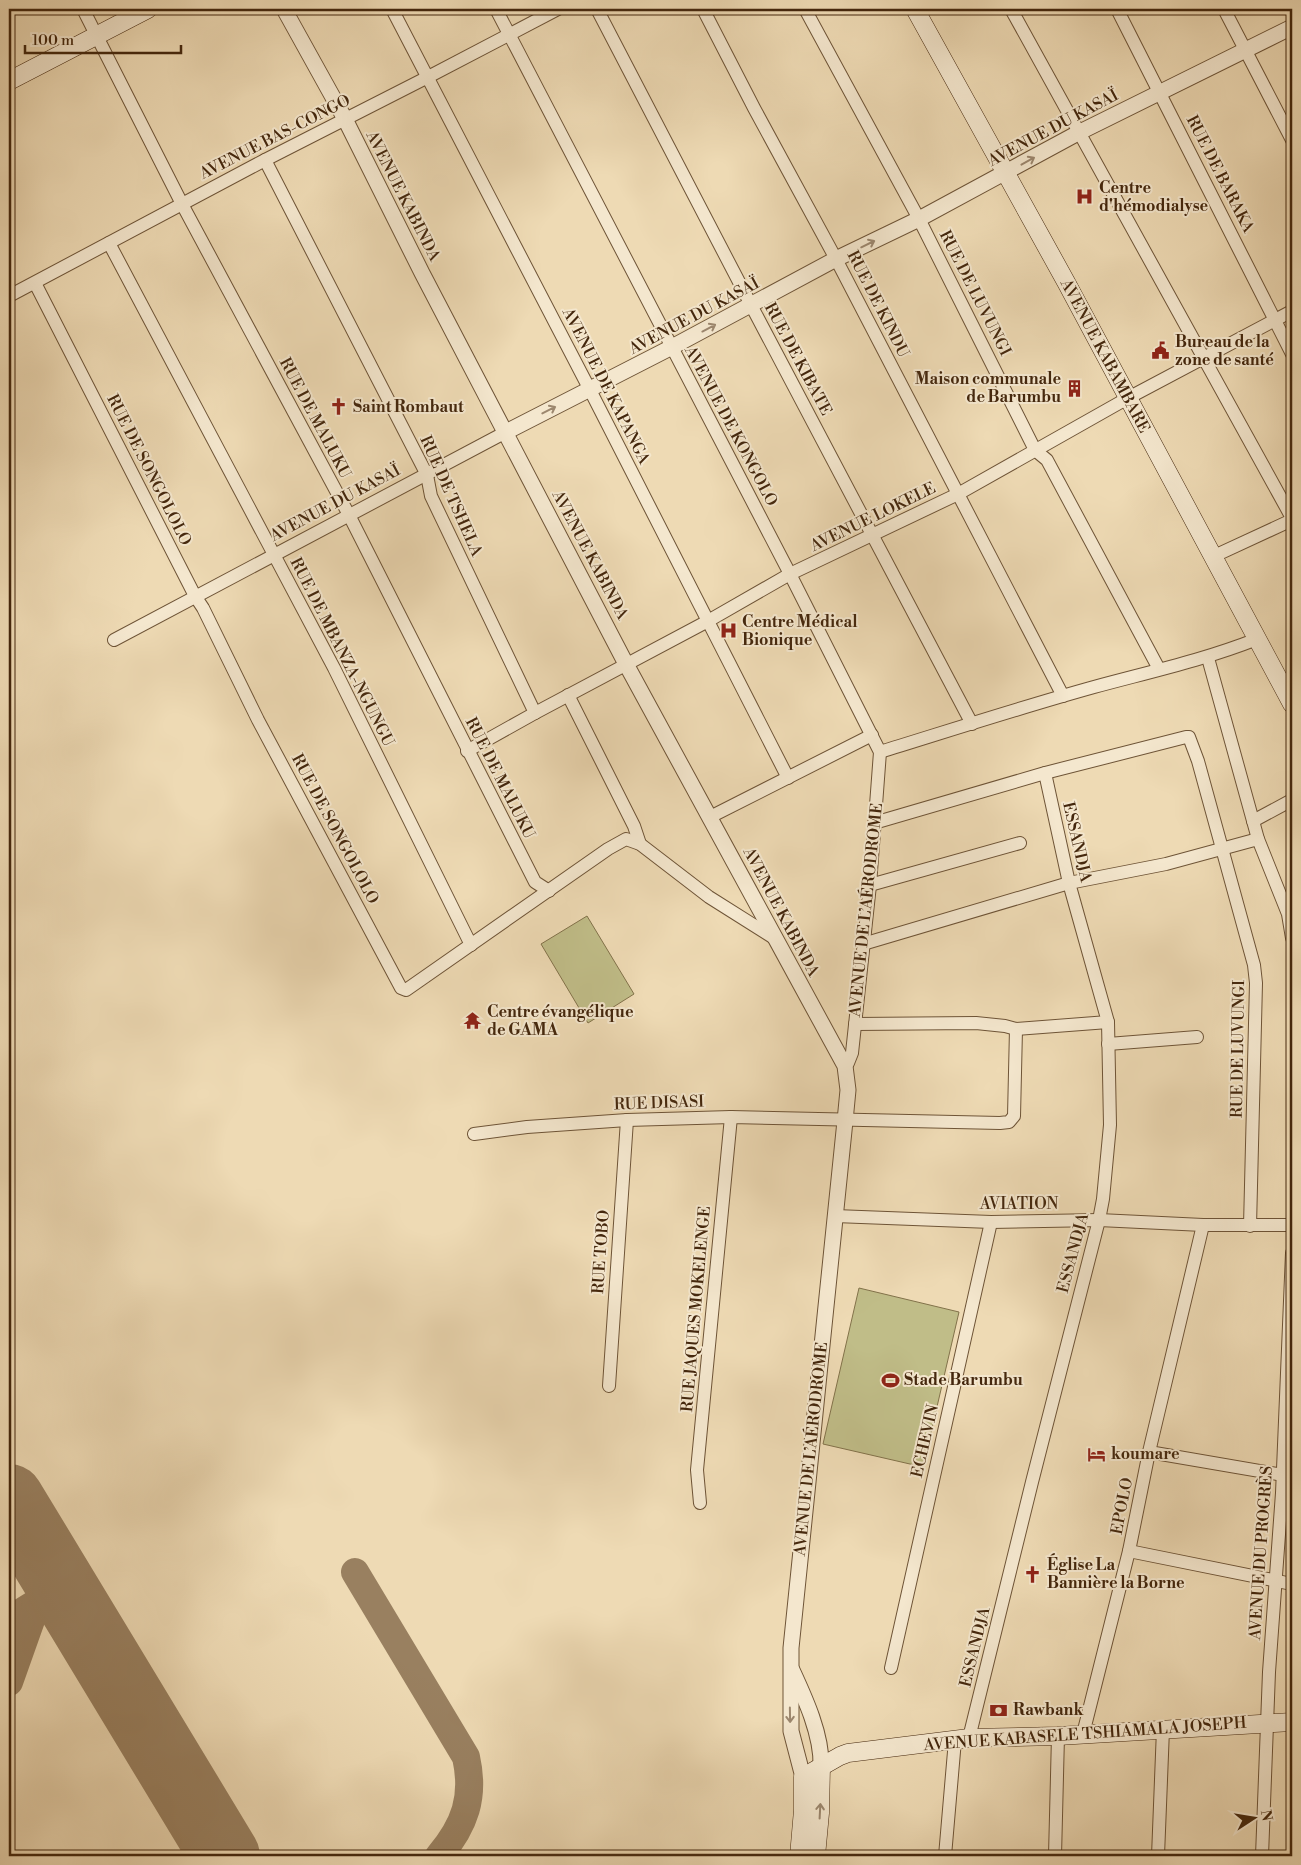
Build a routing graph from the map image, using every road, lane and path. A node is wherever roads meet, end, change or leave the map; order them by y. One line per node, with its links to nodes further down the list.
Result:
1 (83, 9): 16 (street, RUE DE MALUKU)
2 (148, 9): 16 (main road)
3 (284, 9): 21 (street, AVENUE KABINDA)
4 (392, 9): 19 (street, AVENUE DE KAPANGA)
5 (496, 9): 15 (street, AVENUE DE KONGOLO)
6 (558, 9): 15 (street, AVENUE BAS-CONGO)
7 (597, 9): 32 (street, RUE DE KIBATE)
8 (702, 9): 29 (street, RUE DE KINDU)
9 (806, 9): 27 (street, RUE DE LUVUNGI)
10 (915, 9): 25 (main road, AVENUE KABAMBARE)
11 (1011, 9): 22 (street)
12 (1118, 9): 20 (street, RUE DE BARAKA)
13 (1224, 9): 17 (street)
14 (1292, 27): 17 (street, AVENUE DU KASAÏ)
15 (509, 34): 19 (street, AVENUE BAS-CONGO); 35 (street, AVENUE DE KONGOLO)
16 (97, 36): 18 (main road); 26 (street, RUE DE MALUKU)
17 (1246, 51): 20 (street, AVENUE DU KASAÏ); 23 (street)
18 (10, 77)
19 (428, 77): 21 (street, AVENUE BAS-CONGO); 38 (street, AVENUE DE KAPANGA)
20 (1161, 92): 22 (street, AVENUE DU KASAÏ); 34 (street, RUE DE BARAKA)
21 (345, 119): 24 (street, AVENUE BAS-CONGO); 40 (street, AVENUE KABINDA)
22 (1078, 133): 25 (street, AVENUE DU KASAÏ, one-way to 22); 37 (street)
23 (1292, 140)
24 (265, 160): 26 (street, AVENUE BAS-CONGO); 42 (street, RUE DE TSHELA)
25 (1006, 173): 27 (street, AVENUE DU KASAÏ); 39 (main road, AVENUE KABAMBARE)
26 (182, 204): 28 (street, AVENUE BAS-CONGO); 44 (street, RUE DE MALUKU)
27 (919, 219): 29 (street, AVENUE DU KASAÏ, one-way to 27); 41 (street, RUE DE LUVUNGI)
28 (109, 243): 30 (street, AVENUE BAS-CONGO); 47 (street, RUE DE MBANZA-NGUNGU)
29 (836, 260): 32 (street, AVENUE DU KASAÏ); 43 (street, RUE DE KINDU)
30 (35, 283): 31 (street, AVENUE BAS-CONGO); 50 (street, RUE DE SONGOLOLO)
31 (9, 296)
32 (751, 305): 35 (street, AVENUE DU KASAÏ, one-way to 32); 46 (street, RUE DE KIBATE)
33 (1292, 311): 34 (street, AVENUE LOKELE)
34 (1275, 320): 36 (street, RUE DE BARAKA); 37 (street, AVENUE LOKELE)
35 (672, 347): 38 (street, AVENUE DU KASAÏ); 49 (street, AVENUE DE KONGOLO)
36 (1292, 354)
37 (1204, 358): 39 (street, AVENUE LOKELE); 45 (street)
38 (590, 390): 40 (street, AVENUE DU KASAÏ, one-way to 38); 51 (street, AVENUE DE KAPANGA)
39 (1128, 398): 41 (street, AVENUE LOKELE); 48 (main road, AVENUE KABAMBARE)
40 (506, 432): 42 (street, AVENUE DU KASAÏ); 55 (street, AVENUE KABINDA)
41 (1035, 450): 43 (street, AVENUE LOKELE); 56 (street, RUE DE LUVUNGI)
42 (427, 476): 44 (street, AVENUE DU KASAÏ); 60 (street, RUE DE TSHELA)
43 (958, 494): 46 (street, AVENUE LOKELE); 58 (street, RUE DE KINDU)
44 (349, 515): 47 (street, AVENUE DU KASAÏ); 63 (street, RUE DE MALUKU)
45 (1292, 519): 48 (street)
46 (872, 535): 49 (street, AVENUE LOKELE); 61 (street, RUE DE KIBATE)
47 (274, 555): 50 (street, AVENUE DU KASAÏ); 81 (street, RUE DE MBANZA-NGUNGU)
48 (1212, 557): 53 (main road, AVENUE KABAMBARE)
49 (790, 574): 51 (street, AVENUE LOKELE); 62 (street, AVENUE DE KONGOLO)
50 (195, 596): 52 (street, AVENUE DU KASAÏ); 81 (street, RUE DE SONGOLOLO)
51 (708, 621): 55 (street, AVENUE LOKELE); 66 (street, AVENUE DE KAPANGA)
52 (114, 640)
53 (1257, 640): 54 (street); 59 (main road, AVENUE KABAMBARE)
54 (1208, 658): 56 (street); 69 (street)
55 (626, 664): 57 (street, AVENUE LOKELE); 68 (street, AVENUE KABINDA)
56 (1160, 669): 58 (street)
57 (568, 695): 60 (street, AVENUE LOKELE); 73 (street)
58 (1064, 696): 61 (street)
59 (1292, 704)
60 (535, 713): 63 (street, AVENUE LOKELE)
61 (972, 724): 64 (street)
62 (872, 735): 64 (street, AVENUE DE KONGOLO); 66 (street)
63 (467, 751): 77 (street, RUE DE MALUKU)
64 (880, 752): 70 (street, AVENUE DE L’AÉRODROME)
65 (1045, 772): 70 (street, RUE DE LUVUNGI); 74 (street, RUE DE LUVUNGI); 75 (street, ESSANDJA)
66 (788, 778): 68 (street)
67 (1292, 800): 69 (street)
68 (710, 817): 78 (street, AVENUE KABINDA)
69 (1253, 821): 71 (street)
70 (874, 823): 76 (street, AVENUE DE L’AÉRODROME)
71 (1258, 839): 74 (street); 79 (street)
72 (1020, 843): 76 (street)
73 (640, 844): 77 (street, RUE DE SONGOLOLO); 78 (street)
74 (1223, 849): 75 (street); 97 (street, RUE DE LUVUNGI)
75 (1069, 883): 80 (street); 82 (street, ESSANDJA)
76 (870, 885): 80 (street, AVENUE DE L’AÉRODROME)
77 (549, 891): 81 (street, RUE DE SONGOLOLO)
78 (774, 938): 87 (street, AVENUE KABINDA)
79 (1292, 938)
80 (863, 944): 83 (street, AVENUE DE L’AÉRODROME)
81 (471, 945)
82 (1108, 1022): 84 (street); 86 (street, ESSANDJA)
83 (855, 1024): 84 (street); 87 (street, AVENUE DE L’AÉRODROME)
84 (1016, 1029): 90 (street, RUE DISASI)
85 (1197, 1037): 86 (street)
86 (1108, 1044): 93 (street, ESSANDJA)
87 (845, 1066): 90 (street, AVENUE KABINDA)
88 (730, 1117): 89 (street, RUE DISASI); 90 (street, RUE DISASI); 103 (street, RUE JAQUES MOKELENGE)
89 (627, 1120): 91 (street, RUE DISASI); 99 (street, RUE TOBO)
90 (845, 1121): 92 (street, AVENUE DE L’AÉRODROME)
91 (474, 1134)
92 (835, 1216): 94 (street, AVIATION); 107 (street, AVENUE DE L’AÉRODROME)
93 (1099, 1220): 94 (street, AVIATION); 95 (street, AVIATION); 114 (street, ESSANDJA)
94 (991, 1222): 108 (street, ECHEVIN)
95 (1203, 1225): 97 (street, AVIATION); 100 (street, EPOLO)
96 (1292, 1225): 97 (street, AVIATION)
97 (1250, 1226)
98 (1292, 1254): 101 (street, AVENUE DU PROGRÈS)
99 (609, 1386)
100 (1149, 1452): 101 (street); 104 (street, EPOLO)
101 (1283, 1475): 102 (street, AVENUE DU PROGRÈS)
102 (1287, 1493): 105 (street, AVENUE DU PROGRÈS)
103 (700, 1503)
104 (1129, 1551): 105 (street); 112 (street, EPOLO)
105 (1275, 1582): 106 (street); 109 (street, AVENUE DU PROGRÈS)
106 (1292, 1584)
107 (790, 1667): 115 (street); 116 (street, AVENUE DE L’AÉRODROME, one-way to 116)
108 (891, 1668)
109 (1266, 1722): 110 (main road, AVENUE KABASELE TSHIAMALA JOSEPH); 111 (main road, AVENUE KABASELE TSHIAMALA JOSEPH); 122 (street, AVENUE DU PROGRÈS)
110 (1292, 1722)
111 (1164, 1729): 112 (main road, AVENUE KABASELE TSHIAMALA JOSEPH); 121 (street)
112 (1083, 1734): 113 (main road, AVENUE KABASELE TSHIAMALA JOSEPH)
113 (1058, 1736): 114 (main road, AVENUE KABASELE TSHIAMALA JOSEPH); 120 (street)
114 (962, 1739): 115 (main road, AVENUE KABASELE TSHIAMALA JOSEPH); 119 (street, ESSANDJA)
115 (821, 1766): 116 (main road); 118 (main road, one-way to 115)
116 (803, 1777): 117 (main road, AVENUE DE L’AÉRODROME)
117 (799, 1856)
118 (816, 1856)
119 (945, 1856)
120 (1054, 1856)
121 (1158, 1856)
122 (1262, 1856)

